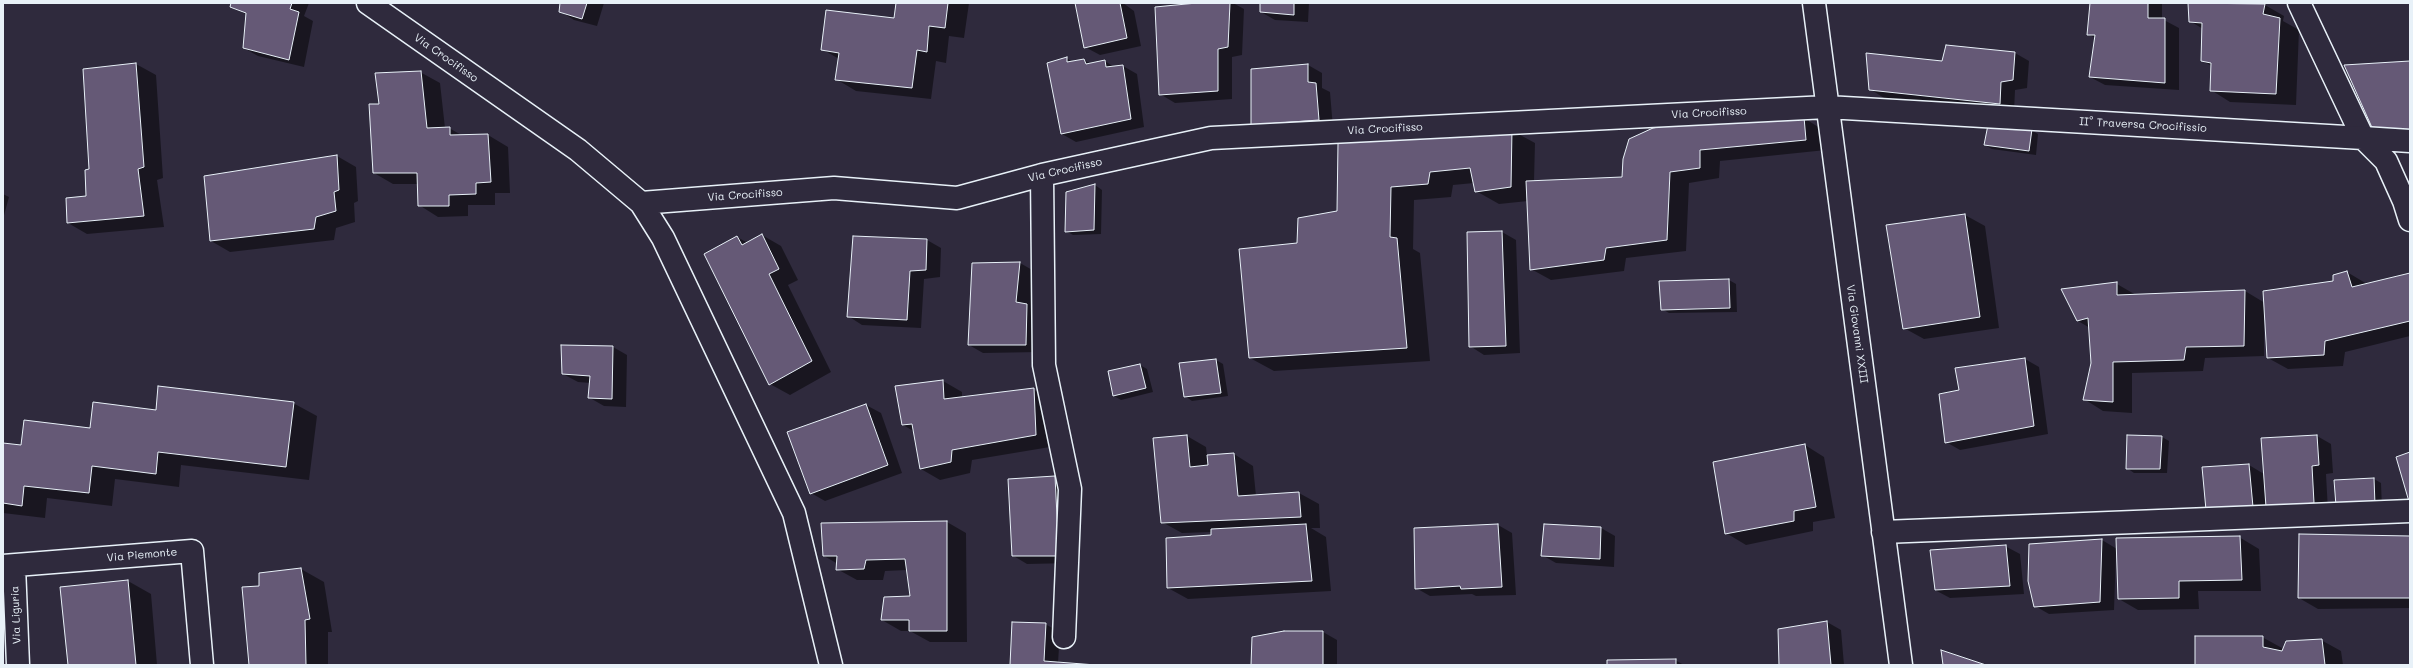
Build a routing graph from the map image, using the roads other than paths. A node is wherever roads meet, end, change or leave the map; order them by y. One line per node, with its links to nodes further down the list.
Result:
1 (368, 3): 8 (street, Via Crocifisso)
2 (1814, 3): 4 (street, Via Giovanni XXIII)
3 (2299, 3): 5 (street)
4 (1827, 107): 5 (street, II° Traversa Crocifissio); 7 (street, Via Crocifisso); 11 (street, Via Giovanni XXIII)
5 (2363, 138): 6 (street, II° Traversa Crocifissio); 9 (street)
6 (2410, 141)
7 (1042, 175): 8 (street, Via Crocifisso); 13 (street)
8 (641, 203): 16 (street)
9 (2410, 220)
10 (2410, 511): 11 (street)
11 (1884, 532): 17 (street, Via Giovanni XXIII)
12 (8, 566): 14 (street, Via Liguria); 15 (street, Via Piemonte)
13 (1064, 637)
14 (18, 665)
15 (202, 665)
16 (831, 665)
17 (1901, 665)

